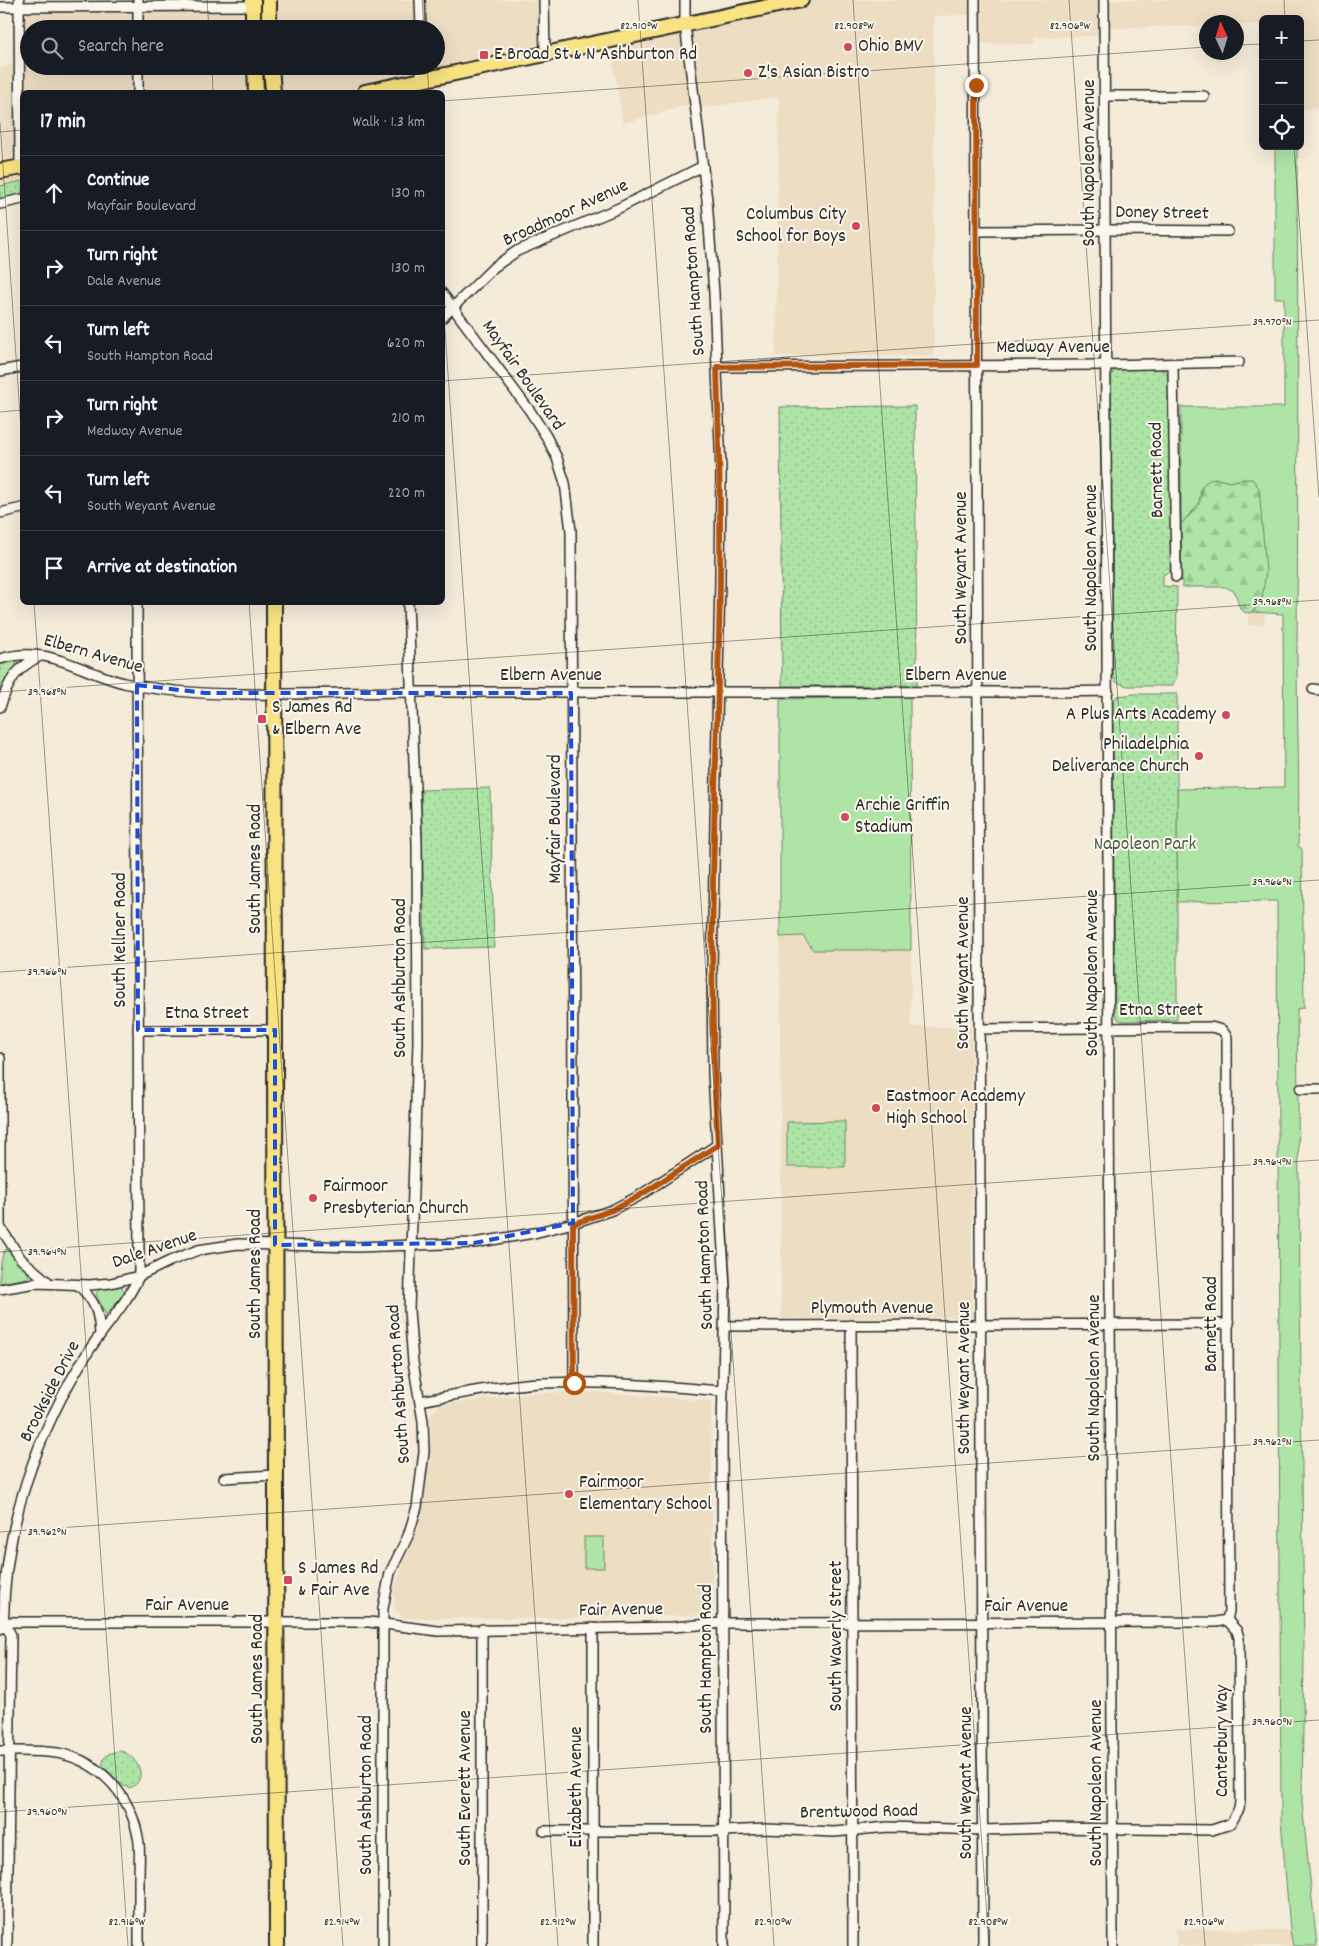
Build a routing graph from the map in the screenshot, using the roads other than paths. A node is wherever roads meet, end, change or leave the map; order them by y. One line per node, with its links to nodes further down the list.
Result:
1 (269, 0): 14 (main road)
2 (420, 0): 15 (street)
3 (544, 0): 17 (street)
4 (685, 0): 16 (street, South Hampton Road)
5 (801, 0): 16 (main road)
6 (976, 0): 36 (street, South Weyant Avenue)
7 (1104, 0): 28 (street, South Napoleon Avenue)
8 (19, 3): 9 (street); 11 (street); 23 (street)
9 (138, 3): 10 (street); 12 (street)
10 (253, 3): 13 (main road)
11 (0, 7)
12 (138, 20)
13 (253, 20)
14 (269, 20)
15 (421, 20)
16 (685, 25): 17 (main road); 30 (street, South Hampton Road)
17 (545, 54): 18 (main road)
18 (445, 69)
19 (138, 75): 24 (street)
20 (255, 75): 25 (main road)
21 (272, 75): 26 (main road)
22 (415, 75): 27 (main road)
23 (20, 90)
24 (138, 90)
25 (256, 90)
26 (273, 90)
27 (371, 90)
28 (1106, 96): 29 (street); 35 (street, South Napoleon Avenue)
29 (1204, 96)
30 (703, 166): 39 (street, Broadmoor Avenue); 46 (street, South Hampton Road)
31 (20, 167): 32 (main road)
32 (0, 171)
33 (20, 199): 34 (street)
34 (0, 204)
35 (1107, 230): 36 (street, Doney Street); 37 (street, Doney Street); 44 (street, South Napoleon Avenue)
36 (976, 231): 43 (street, South Weyant Avenue)
37 (1228, 231)
38 (445, 297): 39 (street, Mayfair Boulevard)
39 (453, 308): 40 (street); 61 (street, Mayfair Boulevard)
40 (445, 315)
41 (1239, 362): 42 (street, Medway Avenue)
42 (1173, 364): 44 (street, Medway Avenue); 50 (street, Barnett Road)
43 (977, 365): 44 (street, Medway Avenue); 46 (street, Medway Avenue); 60 (street, South Weyant Avenue)
44 (1107, 365): 57 (street, South Napoleon Avenue)
45 (20, 366): 47 (street)
46 (717, 367): 59 (street, South Hampton Road)
47 (0, 371)
48 (20, 508): 49 (street)
49 (0, 513)
50 (1176, 577)
51 (137, 605): 56 (street, South Kellner Road)
52 (274, 605): 62 (main road, South James Road)
53 (408, 605): 58 (street, South Ashburton Road)
54 (40, 655): 55 (street, Elbern Avenue); 56 (street, Elbern Avenue); 63 (street)
55 (0, 659)
56 (137, 685): 62 (street, Elbern Avenue); 66 (street, South Kellner Road)
57 (1108, 691): 60 (street, Elbern Avenue); 64 (street, South Napoleon Avenue)
58 (412, 692): 61 (street, Elbern Avenue); 62 (street, Elbern Avenue); 76 (street, South Ashburton Road)
59 (718, 692): 60 (street, Elbern Avenue); 61 (street, Elbern Avenue); 72 (street, South Hampton Road)
60 (979, 692): 65 (street, South Weyant Avenue)
61 (572, 693): 73 (street, Mayfair Boulevard)
62 (274, 694): 67 (main road, South James Road)
63 (0, 707)
64 (1110, 1028): 65 (street, Etna Street); 68 (street, Etna Street); 81 (street, South Napoleon Avenue)
65 (980, 1029): 84 (street, South Weyant Avenue)
66 (138, 1030): 67 (street, Etna Street); 77 (street, South Kellner Road)
67 (275, 1030): 75 (main road, South James Road)
68 (1222, 1030): 82 (street, Barnett Road)
69 (0, 1058): 74 (street)
70 (1301, 1089): 71 (street)
71 (1319, 1089)
72 (718, 1145): 73 (street, Dale Avenue); 85 (street, South Hampton Road)
73 (573, 1224): 76 (street, Dale Avenue); 87 (street, Mayfair Boulevard)
74 (0, 1227): 78 (street)
75 (275, 1245): 76 (street, Dale Avenue); 77 (street, Dale Avenue); 90 (main road, South James Road)
76 (412, 1245): 89 (street, South Ashburton Road)
77 (139, 1276): 79 (street, Dale Avenue); 86 (street, Brookside Drive)
78 (49, 1283): 79 (street, Dale Avenue); 80 (street, Dale Avenue)
79 (78, 1284): 86 (street)
80 (0, 1289)
81 (1111, 1324): 82 (street, Plymouth Avenue); 84 (street, Plymouth Avenue); 95 (street, South Napoleon Avenue)
82 (1228, 1324): 92 (street, Barnett Road)
83 (852, 1325): 84 (street, Plymouth Avenue); 85 (street, Plymouth Avenue); 97 (street, South Waverly Street)
84 (981, 1325): 98 (street, South Weyant Avenue)
85 (725, 1326): 88 (street, South Hampton Road)
86 (100, 1335): 99 (street, Brookside Drive)
87 (574, 1383): 88 (street); 89 (street)
88 (723, 1391): 96 (street, South Hampton Road)
89 (420, 1401): 94 (street, South Ashburton Road)
90 (276, 1475): 91 (street); 93 (main road, South James Road)
91 (224, 1478)
92 (1227, 1620): 95 (street, Fair Avenue); 106 (street, Canterbury Way)
93 (277, 1622): 94 (street, Fair Avenue); 99 (street, Fair Avenue); 113 (main road, South James Road)
94 (383, 1622): 101 (street, Fair Avenue); 114 (street, South Ashburton Road)
95 (1113, 1622): 98 (street, Fair Avenue); 105 (street, South Napoleon Avenue)
96 (723, 1623): 97 (street, Fair Avenue); 100 (street, Fair Avenue); 108 (street, South Hampton Road)
97 (853, 1623): 98 (street, Fair Avenue); 109 (street, South Waverly Street)
98 (982, 1623): 104 (street, South Weyant Avenue)
99 (1, 1625): 102 (street, Brookside Drive)
100 (593, 1628): 101 (street, Fair Avenue); 103 (street, Elizabeth Avenue)
101 (482, 1630): 115 (street, South Everett Avenue)
102 (5, 1751): 110 (street, Brookside Drive); 112 (street)
103 (593, 1830): 107 (street, Brentwood Road); 108 (street, Brentwood Road); 116 (street, Elizabeth Avenue)
104 (983, 1830): 105 (street, Brentwood Road); 109 (street, Brentwood Road); 119 (street, South Weyant Avenue)
105 (1113, 1830): 106 (street, Brentwood Road); 120 (street, South Napoleon Avenue)
106 (1175, 1830)
107 (544, 1831)
108 (723, 1831): 109 (street, Brentwood Road); 117 (street, South Hampton Road)
109 (853, 1832): 118 (street, South Waverly Street)
110 (3, 1890): 111 (street, Brookside Drive)
111 (7, 1946)
112 (139, 1946)
113 (277, 1946)
114 (383, 1946)
115 (482, 1946)
116 (593, 1946)
117 (724, 1946)
118 (853, 1946)
119 (983, 1946)
120 (1113, 1946)

